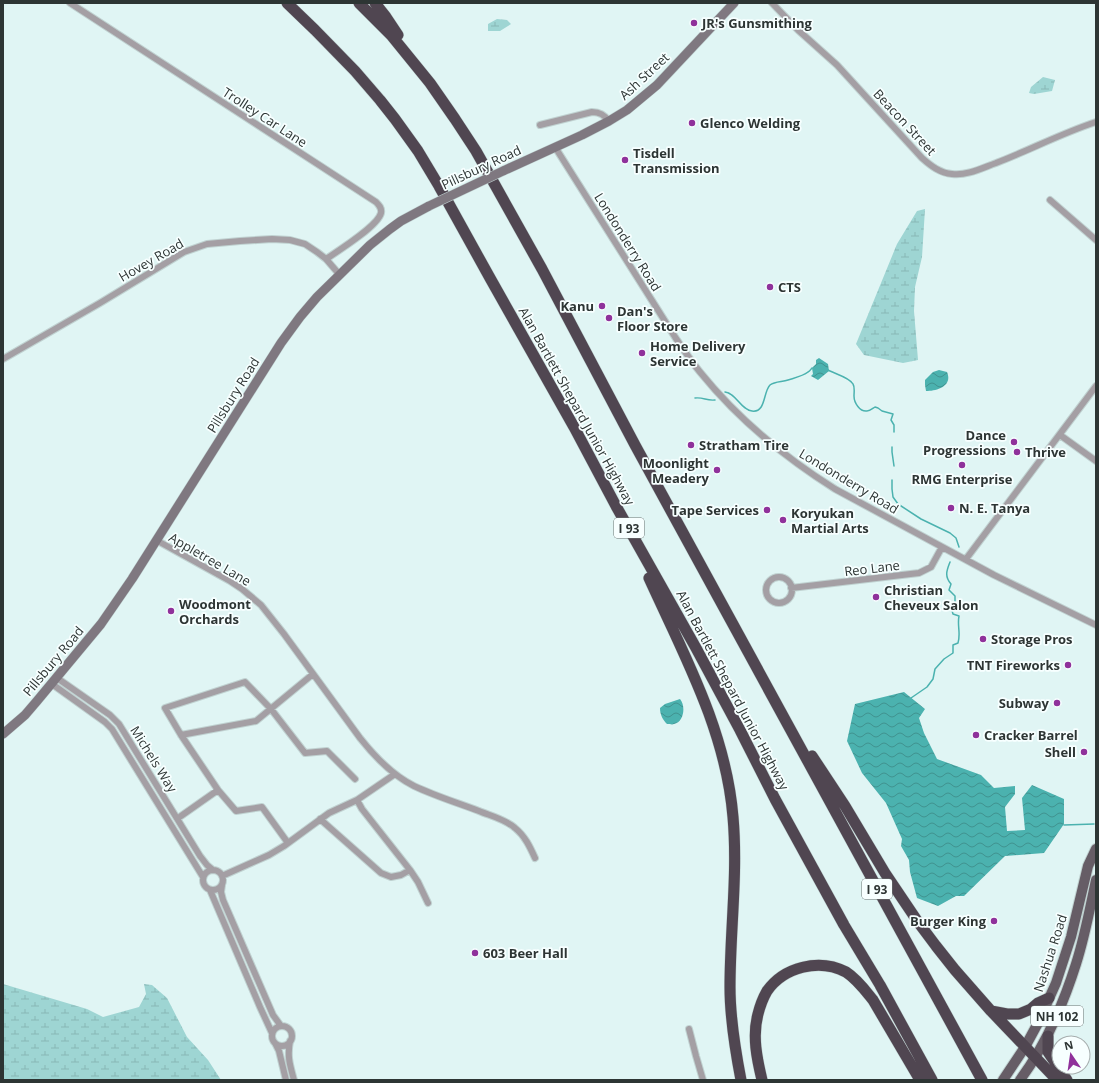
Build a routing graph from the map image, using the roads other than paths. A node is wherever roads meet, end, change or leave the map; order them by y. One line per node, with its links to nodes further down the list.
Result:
1 (70, 3): 14 (street, Trolley Car Lane)
2 (287, 3): 20 (highway, Alan Bartlett Shepard Junior Highway / I 93)
3 (359, 3): 7 (highway, I 93)
4 (375, 3): 7 (highway)
5 (734, 3): 8 (street, Ash Street)
6 (772, 3): 9 (street, Beacon Street)
7 (409, 57): 28 (highway, I 93)
8 (609, 121): 10 (street); 11 (street, Ash Street)
9 (1096, 122)
10 (540, 125)
11 (555, 147): 15 (street, Pillsbury Road, bridge); 22 (street, Londonderry Road)
12 (1050, 200): 13 (street)
13 (1096, 240)
14 (326, 259): 15 (street, Hovey Road); 16 (street, Hovey Road)
15 (339, 274): 21 (street, Pillsbury Road)
16 (3, 359)
17 (1096, 386): 18 (street)
18 (1060, 435): 19 (street); 23 (street)
19 (1096, 461)
20 (616, 506): 62 (highway); 65 (highway, Alan Bartlett Shepard Junior Highway / I 93)
21 (156, 540): 26 (street, Appletree Lane); 27 (street, Pillsbury Road)
22 (942, 546): 23 (street, Londonderry Road); 24 (street, Reo Lane)
23 (966, 559): 25 (street, Londonderry Road)
24 (791, 588): 24 (street)
25 (1096, 625)
26 (313, 674): 29 (street); 32 (street, Appletree Lane)
27 (55, 681): 30 (street, Pillsbury Road); 41 (street, Michels Way); 44 (street, Michels Way)
28 (773, 697): 50 (highway); 66 (highway, I 93)
29 (271, 709): 31 (street); 31 (street); 33 (street)
30 (3, 734)
31 (182, 735): 34 (street)
32 (395, 774): 35 (street); 40 (street, Appletree Lane)
33 (355, 779)
34 (218, 790): 36 (street); 38 (street)
35 (357, 800): 37 (street); 42 (street)
36 (181, 816)
37 (320, 819): 38 (street); 42 (street)
38 (288, 843): 43 (street)
39 (1096, 850): 49 (main road, Nashua Road / NH 102)
40 (535, 858)
41 (213, 870): 43 (street); 44 (street)
42 (410, 870): 48 (street)
43 (222, 876): 46 (street)
44 (204, 877): 47 (street)
45 (1096, 880): 54 (main road, Nashua Road / NH 102)
46 (222, 885): 47 (street); 51 (street)
47 (210, 890): 53 (street)
48 (428, 903)
49 (1050, 998): 50 (highway); 57 (main road, Nashua Road / NH 102)
50 (991, 1011): 57 (highway)
51 (281, 1026): 53 (street); 55 (street)
52 (689, 1029): 61 (street)
53 (272, 1033): 56 (street)
54 (1048, 1036): 58 (main road, Nashua Road / NH 102); 70 (highway)
55 (290, 1041): 56 (street); 60 (street)
56 (275, 1043): 59 (street)
57 (1025, 1047): 58 (highway); 67 (main road, Nashua Road / NH 102)
58 (1035, 1057): 68 (main road, Nashua Road / NH 102); 69 (highway)
59 (286, 1080)
60 (294, 1080)
61 (703, 1080)
62 (741, 1080)
63 (762, 1080): 64 (highway)
64 (920, 1080)
65 (932, 1080)
66 (982, 1080)
67 (1003, 1080)
68 (1020, 1080)
69 (1057, 1080)
70 (1067, 1080)

